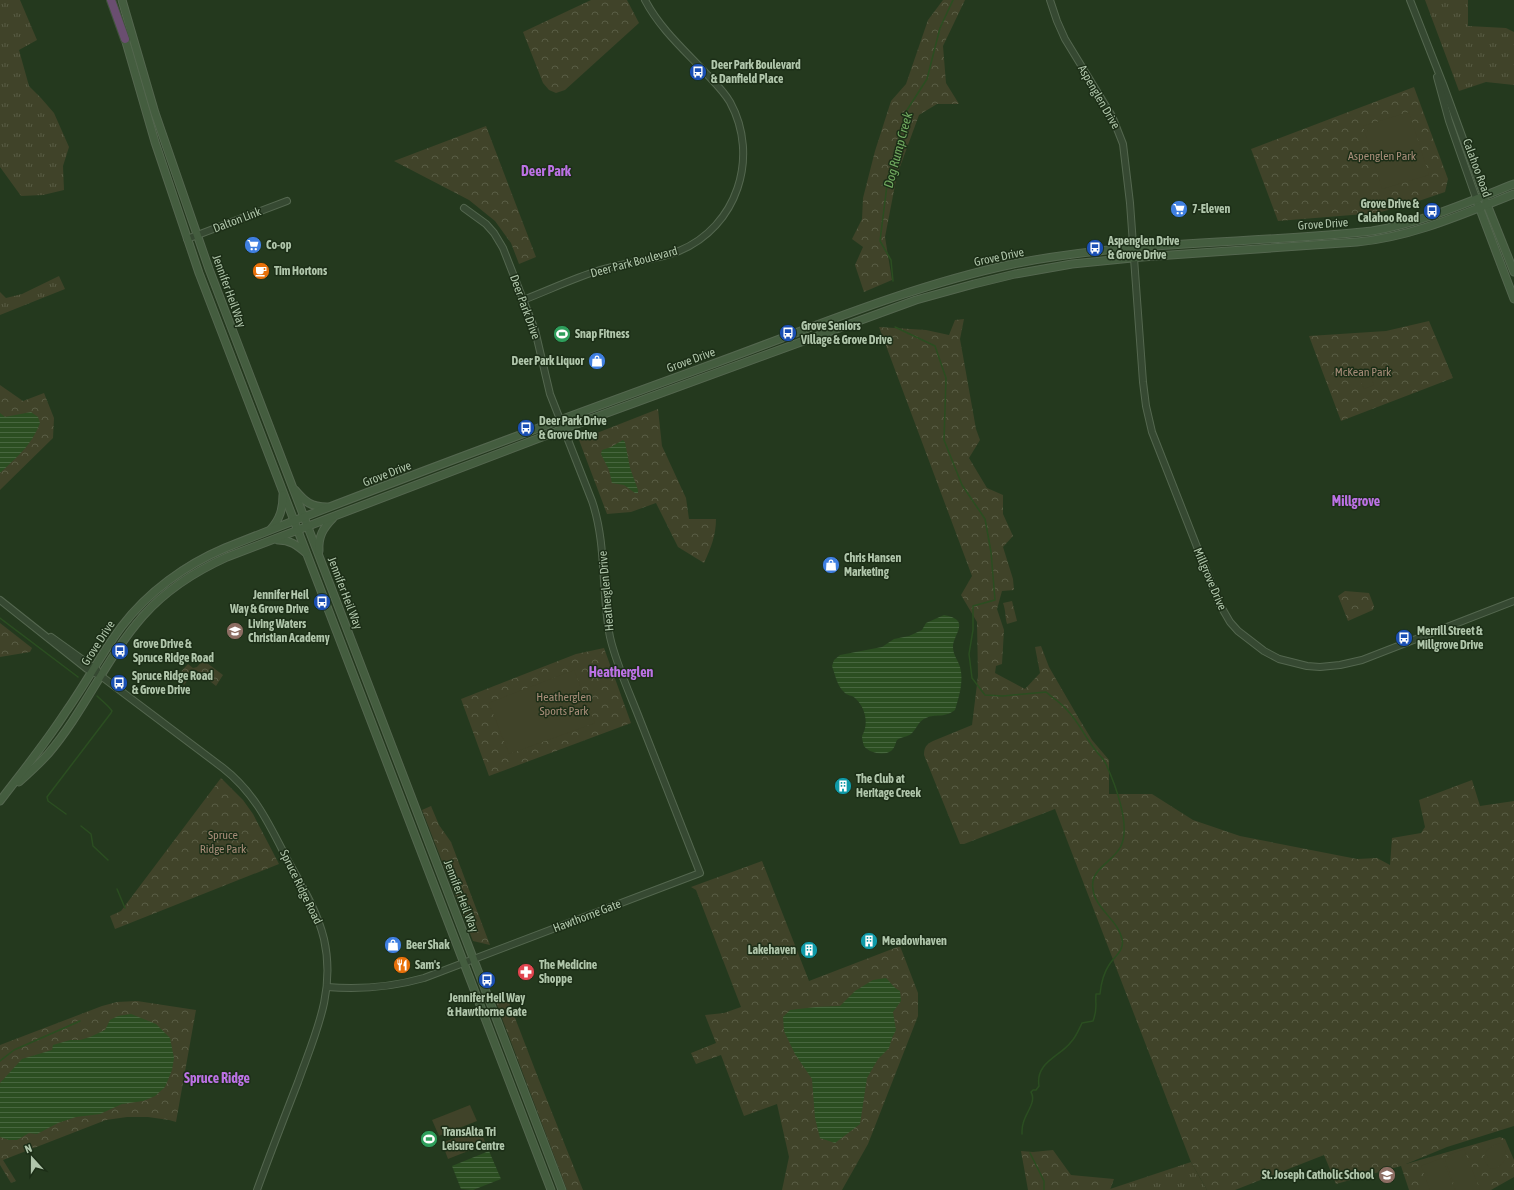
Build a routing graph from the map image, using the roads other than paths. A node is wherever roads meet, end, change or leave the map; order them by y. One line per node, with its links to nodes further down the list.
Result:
1 (111, 0): 7 (highway)
2 (115, 0): 7 (main road, Jennifer Heil Way)
3 (122, 0): 15 (main road, Jennifer Heil Way)
4 (645, 0): 21 (street, Deer Park Boulevard)
5 (1050, 0): 17 (street, Aspenglen Drive)
6 (1410, 0): 10 (street, Calahoo Road)
7 (125, 39): 16 (main road, Jennifer Heil Way)
8 (1514, 184): 10 (main road, Grove Drive)
9 (1514, 194): 12 (main road, Grove Drive)
10 (1480, 197): 12 (main road, Calahoo Road); 13 (main road, Calahoo Road); 17 (main road, Grove Drive)
11 (287, 201): 15 (street, Dalton Link)
12 (1488, 204): 13 (main road, Grove Drive); 19 (main road, Calahoo Road)
13 (1479, 207): 18 (main road, Grove Drive); 20 (main road, Calahoo Road)
14 (464, 208): 21 (street, Deer Park Drive)
15 (196, 235): 16 (street, Dalton Link); 24 (main road, Jennifer Heil Way)
16 (187, 239): 25 (main road, Jennifer Heil Way)
17 (1133, 248): 18 (street, Aspenglen Drive); 22 (main road, Grove Drive)
18 (1134, 258): 23 (main road, Grove Drive); 37 (street, Millgrove Drive)
19 (1514, 272)
20 (1514, 299)
21 (524, 300): 22 (street, Deer Park Drive)
22 (560, 420): 23 (street, Heatherglen Drive); 26 (main road, Grove Drive)
23 (563, 429): 27 (main road, Grove Drive); 41 (street, Heatherglen Drive)
24 (291, 485): 26 (main road); 28 (main road, Jennifer Heil Way)
25 (282, 489): 29 (main road, Jennifer Heil Way); 32 (main road)
26 (331, 507): 28 (main road, Grove Drive)
27 (335, 516): 30 (main road, Grove Drive); 35 (main road)
28 (304, 517): 29 (main road, Grove Drive); 30 (main road, Jennifer Heil Way)
29 (295, 521): 31 (main road, Jennifer Heil Way); 32 (main road, Grove Drive)
30 (308, 527): 31 (main road, Grove Drive); 35 (main road, Jennifer Heil Way)
31 (298, 530): 33 (main road, Grove Drive); 34 (main road, Jennifer Heil Way)
32 (268, 531): 38 (main road, Grove Drive)
33 (274, 540): 34 (main road); 39 (main road, Grove Drive)
34 (308, 555): 43 (main road, Jennifer Heil Way)
35 (320, 559): 42 (main road, Jennifer Heil Way)
36 (0, 600): 38 (street, Spruce Ridge Road)
37 (1514, 601)
38 (94, 670): 39 (street, Spruce Ridge Road); 40 (main road, Grove Drive)
39 (101, 676): 40 (main road, Grove Drive); 44 (street, Spruce Ridge Road)
40 (0, 802)
41 (700, 873): 42 (street, Hawthorne Gate)
42 (474, 959): 43 (street, Hawthorne Gate); 47 (main road, Jennifer Heil Way)
43 (464, 963): 44 (street, Hawthorne Gate); 46 (main road, Jennifer Heil Way)
44 (327, 987): 45 (street, Spruce Ridge Road)
45 (257, 1190)
46 (551, 1190)
47 (562, 1190)

